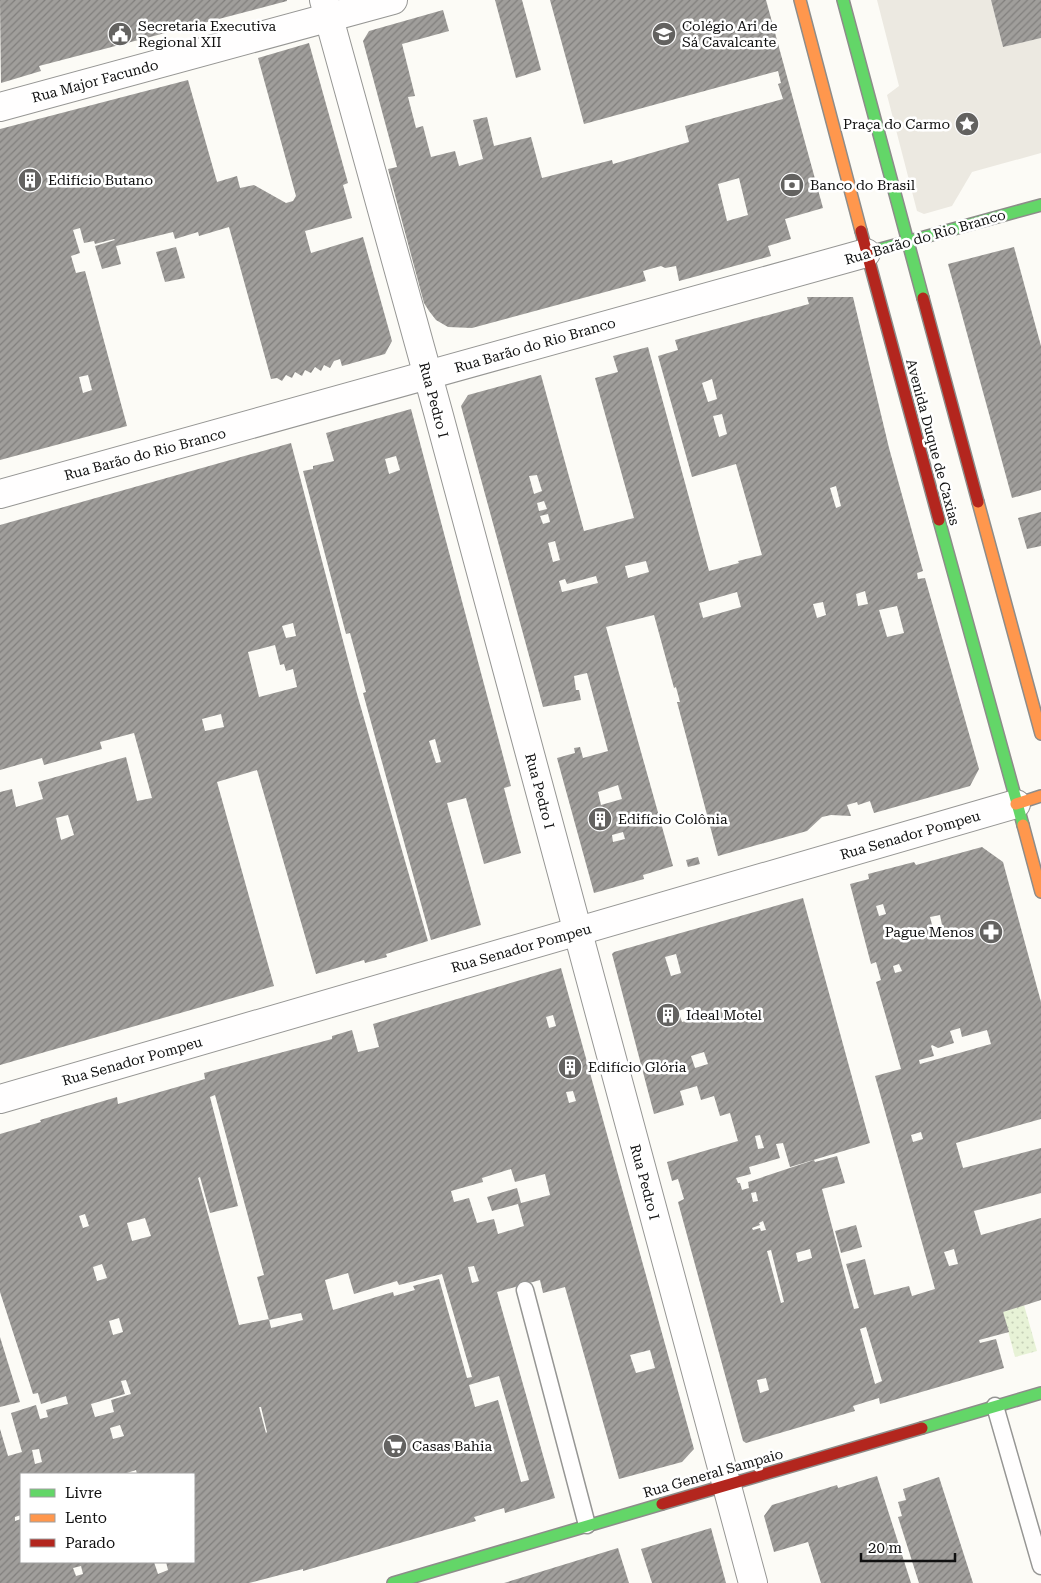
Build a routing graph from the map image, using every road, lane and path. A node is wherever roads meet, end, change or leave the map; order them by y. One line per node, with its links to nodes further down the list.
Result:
1 (393, 0): 4 (street, Rua Major Facundo)
2 (800, 0): 8 (main road, Avenida Duque de Caxias)
3 (843, 0): 7 (main road, Avenida Duque de Caxias)
4 (326, 9): 5 (street, Rua Major Facundo); 9 (street, Rua Pedro I)
5 (0, 107)
6 (1041, 205): 7 (main road, Rua Barão do Rio Branco)
7 (908, 242): 8 (main road, Rua Barão do Rio Branco); 11 (main road, Avenida Duque de Caxias)
8 (866, 253): 9 (street, Rua Barão do Rio Branco); 12 (main road, Avenida Duque de Caxias)
9 (427, 375): 10 (street, Rua Barão do Rio Branco); 14 (street, Rua Pedro I)
10 (0, 494)
11 (1041, 734)
12 (1029, 800): 13 (main road, Avenida Duque de Caxias); 14 (street, Rua Senador Pompeu)
13 (1041, 892)
14 (577, 932): 15 (street, Rua Senador Pompeu); 19 (street, Rua Pedro I)
15 (0, 1099)
16 (525, 1290): 20 (lane)
17 (1041, 1393): 18 (main road, Rua General Sampaio)
18 (995, 1406): 19 (main road, Rua General Sampaio); 21 (lane)
19 (726, 1486): 20 (main road, Rua General Sampaio); 23 (street, Rua Pedro I)
20 (587, 1525): 22 (main road, Rua General Sampaio)
21 (1041, 1566)
22 (393, 1583)
23 (754, 1583)

